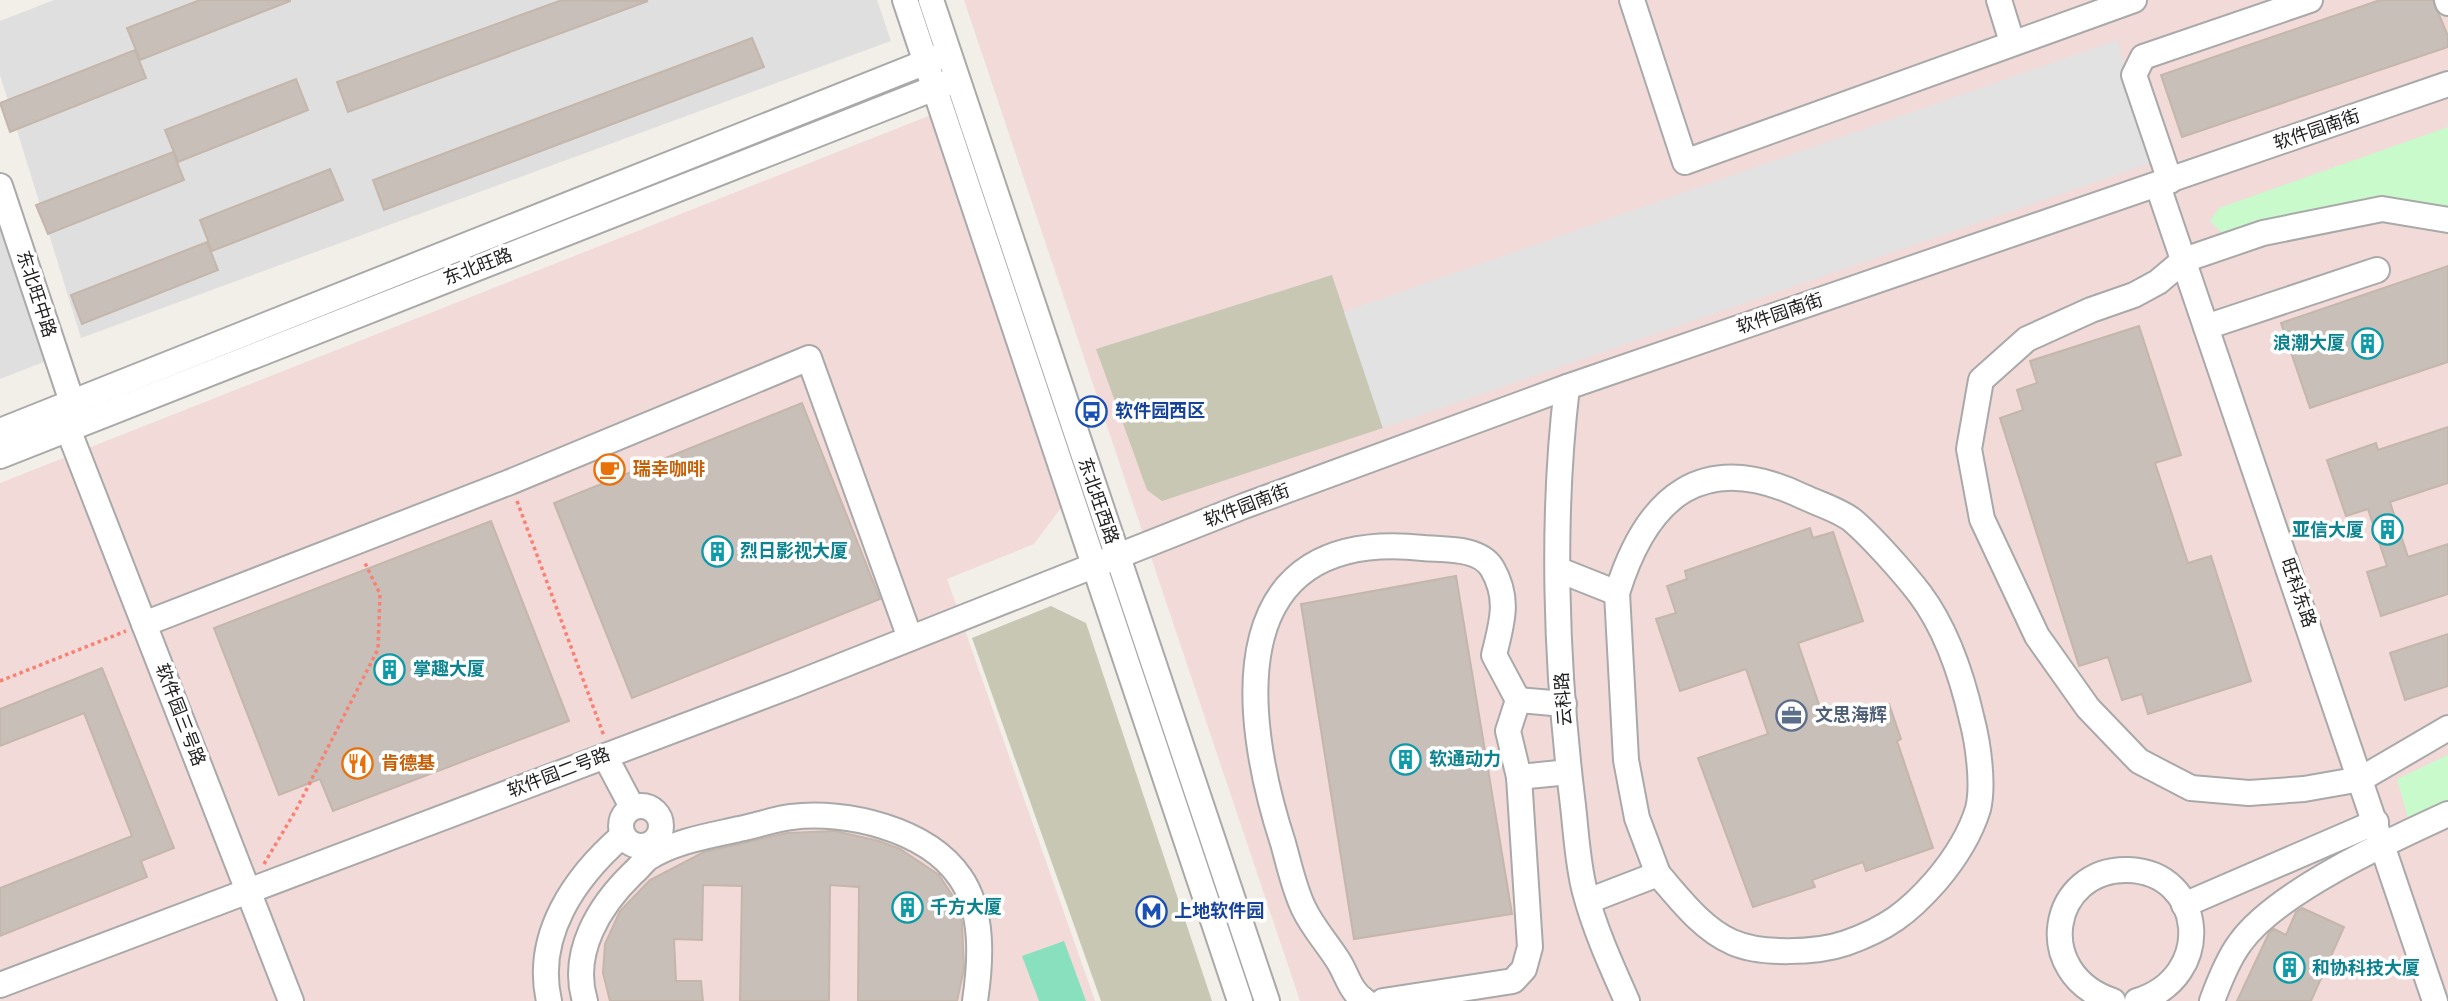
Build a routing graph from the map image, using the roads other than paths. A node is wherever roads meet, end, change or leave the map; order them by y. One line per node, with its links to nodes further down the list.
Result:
1 (905, 0): 8 (street, 东北旺西路)
2 (930, 0): 8 (street, 东北旺西路)
3 (1632, 0): 7 (street)
4 (1999, 0): 7 (street)
5 (2134, 0): 7 (street)
6 (2310, 0): 11 (street, 旺科东路)
7 (2012, 42)
8 (937, 58): 9 (street, 东北旺西路); 18 (street, 东北旺路)
9 (946, 83): 19 (street, 东北旺路); 22 (street, 东北旺西路)
10 (2448, 84): 11 (street, 软件园南街)
11 (2164, 183): 14 (street, 旺科东路); 17 (street, 软件园南街)
12 (0, 186): 18 (street, 东北旺中路)
13 (2448, 220): 14 (street)
14 (2183, 260): 16 (street, 旺科东路); 33 (street)
15 (2377, 270): 16 (street)
16 (2206, 327): 33 (street, 旺科东路)
17 (1567, 387): 22 (street, 软件园南街); 23 (street, 云科路)
18 (72, 402): 19 (street); 20 (street, 东北旺路)
19 (68, 429): 21 (street, 东北旺路); 25 (street, 软件园三号路)
20 (0, 431)
21 (0, 456)
22 (1105, 560): 26 (street, 软件园二号路); 48 (street, 东北旺西路); 49 (street, 东北旺西路)
23 (1559, 570): 24 (street); 28 (street, 云科路)
24 (1616, 593): 39 (street); 39 (street)
25 (144, 624): 26 (street); 40 (street, 软件园三号路)
26 (910, 638): 30 (street, 软件园二号路)
27 (1518, 700): 28 (street); 32 (street); 50 (street)
28 (1564, 704): 31 (street, 云科路)
29 (2448, 728): 33 (street)
30 (605, 756): 34 (street); 40 (street, 软件园二号路)
31 (1569, 772): 32 (street); 41 (street, 云科路)
32 (1519, 777): 51 (street)
33 (2361, 779): 36 (street, 旺科东路)
34 (632, 807): 37 (street); 38 (street)
35 (2448, 814): 36 (street)
36 (2380, 832): 42 (street); 55 (street); 56 (street, 旺科东路)
37 (622, 836): 38 (street); 45 (street)
38 (654, 850): 44 (street); 47 (street)
39 (1658, 874): 41 (street)
40 (248, 889): 43 (street, 软件园二号路); 46 (street, 软件园三号路)
41 (1588, 901): 52 (street, 云科路)
42 (2184, 905): 53 (street); 54 (street)
43 (0, 985)
44 (583, 992): 45 (street)
45 (542, 999)
46 (291, 1001)
47 (975, 1001)
48 (1240, 1001)
49 (1267, 1001)
50 (1365, 1001)
51 (1383, 1001)
52 (1627, 1001)
53 (2113, 1001)
54 (2137, 1001)
55 (2212, 1001)
56 (2435, 1001)

